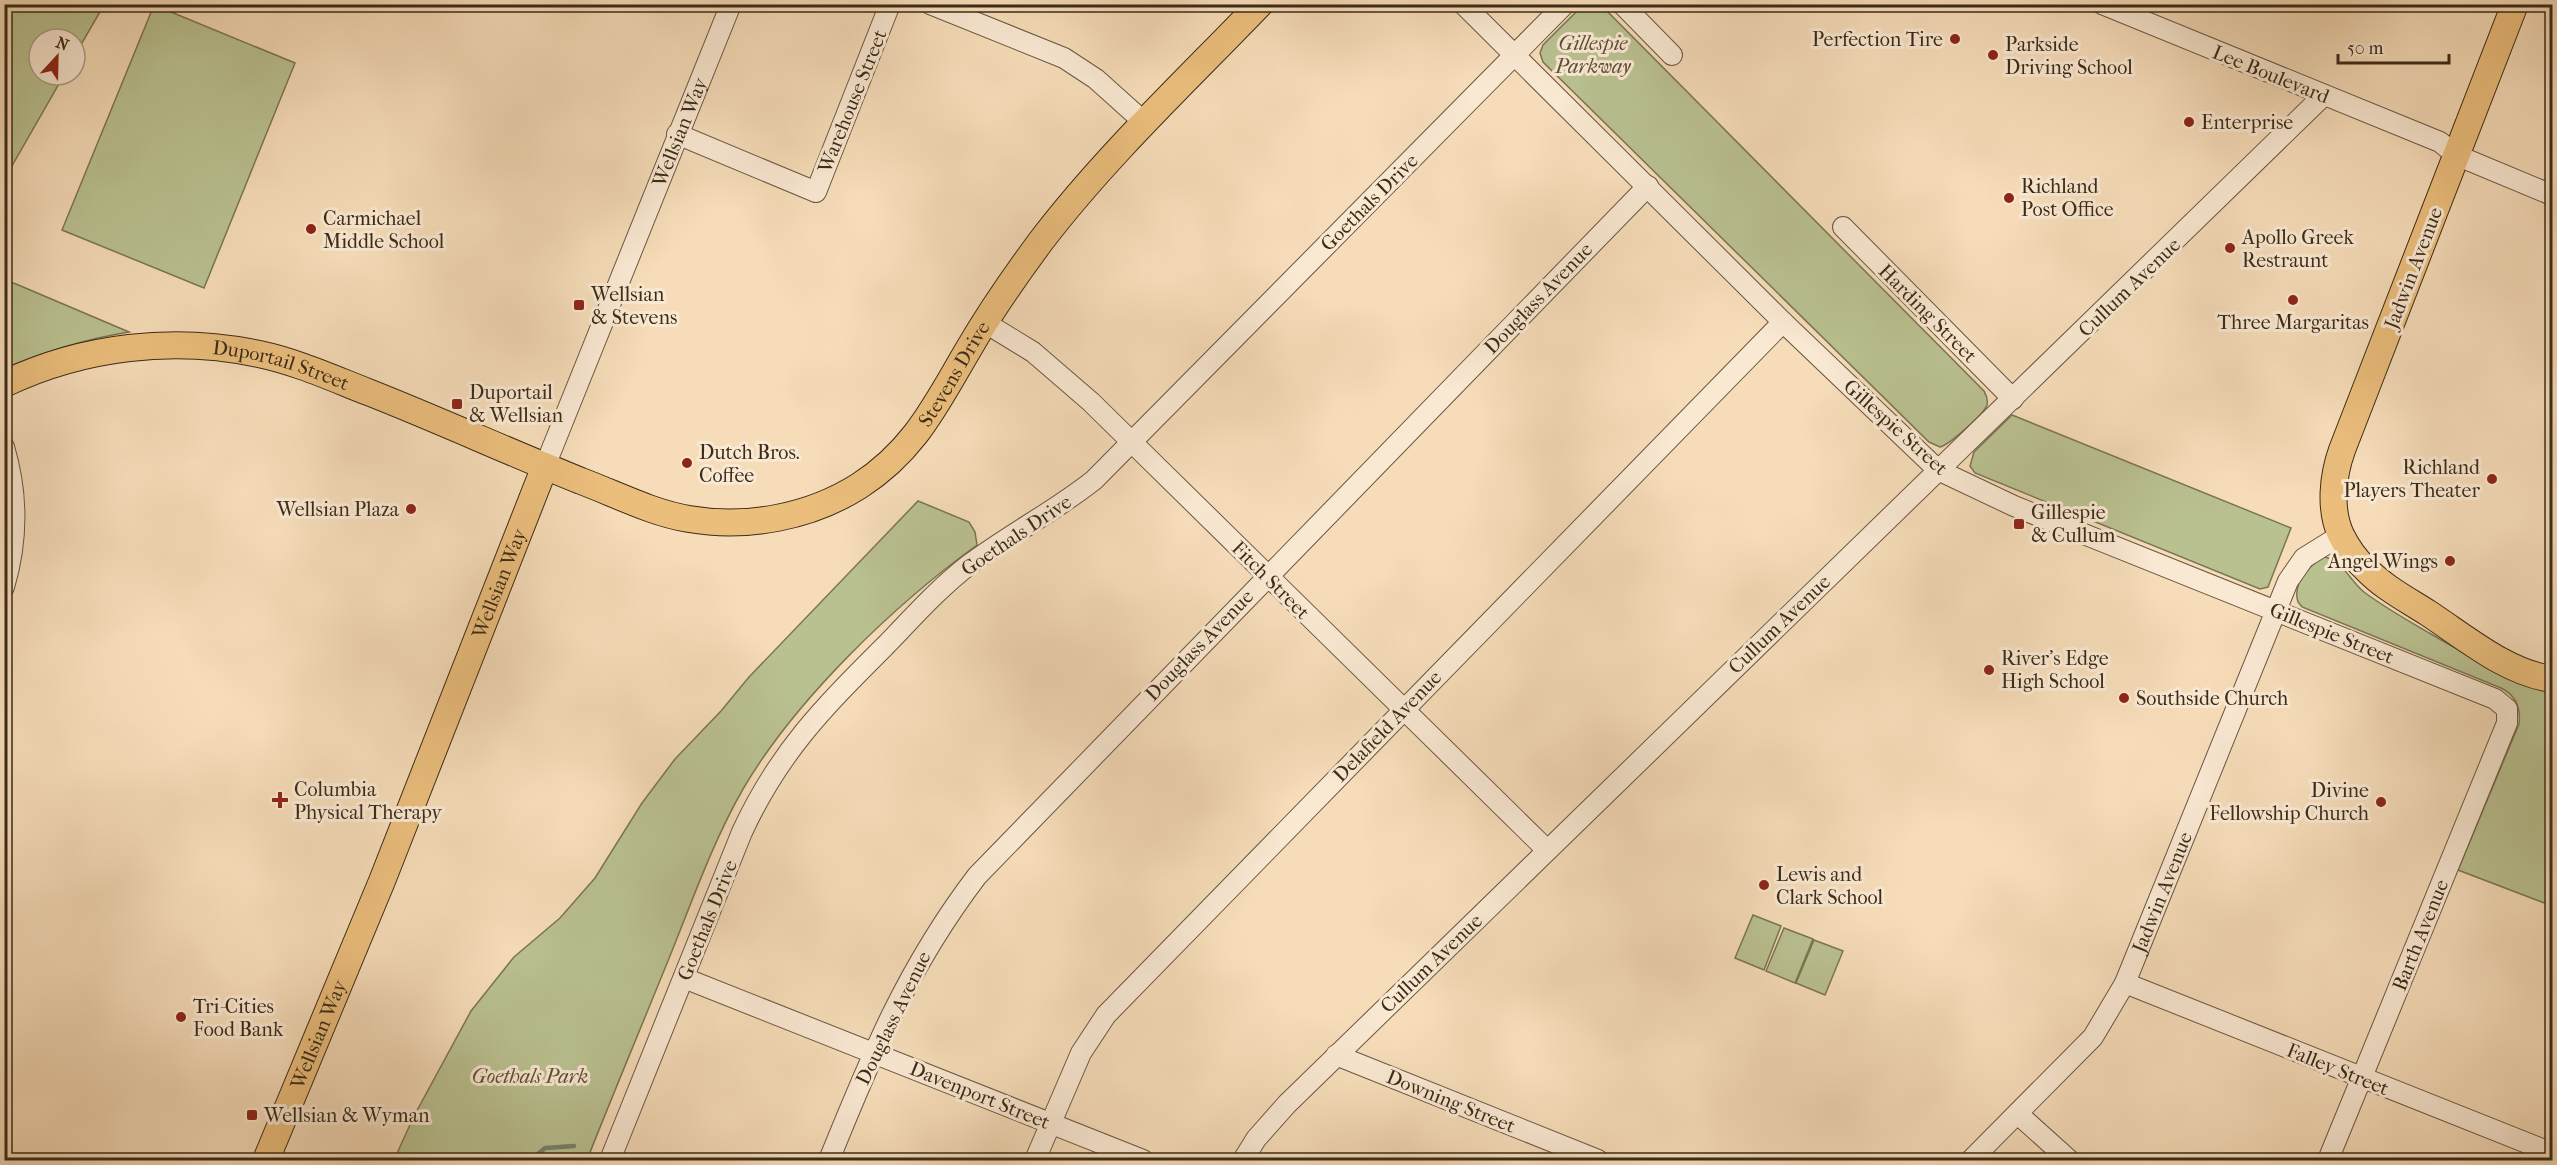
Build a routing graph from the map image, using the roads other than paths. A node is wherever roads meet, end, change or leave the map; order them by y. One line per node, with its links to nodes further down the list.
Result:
1 (730, 4): 14 (street, Wellsian Way)
2 (890, 4): 14 (street, Warehouse Street)
3 (930, 4): 13 (street)
4 (1260, 4): 13 (main road, Stevens Drive)
5 (1463, 4): 11 (street, Gillespie Street)
6 (1564, 4): 11 (street, Goethals Drive)
7 (1622, 4): 10 (street)
8 (2102, 4): 12 (street, Lee Boulevard)
9 (2515, 4): 15 (main road, Jadwin Avenue)
10 (1672, 55)
11 (1514, 56): 17 (street, Gillespie Street); 24 (street, Goethals Drive)
12 (2324, 96): 15 (street, Lee Boulevard); 23 (street, Cullum Avenue)
13 (1145, 123): 20 (main road, Stevens Drive)
14 (677, 134): 26 (street, Wellsian Way)
15 (2452, 147): 16 (street, Lee Boulevard); 18 (street, Lee Boulevard); 28 (main road, Jadwin Avenue)
16 (2553, 181)
17 (1648, 186): 21 (street, Gillespie Street); 29 (street, Douglass Avenue)
18 (2553, 195)
19 (1843, 227): 23 (street, Harding Street)
20 (984, 322): 24 (street, Fitch Street); 26 (main road, Stevens Drive)
21 (1783, 322): 27 (street, Gillespie Street); 34 (street, Delafield Avenue)
22 (4, 384): 26 (main road, Duportail Street)
23 (2013, 399): 27 (street, Cullum Avenue)
24 (1133, 442): 29 (street, Fitch Street); 36 (street, Goethals Drive)
25 (4, 447): 30 (street)
26 (544, 466): 44 (main road, Wellsian Way)
27 (1938, 470): 31 (street, Gillespie Street); 35 (street, Cullum Avenue)
28 (2341, 535): 31 (street, Jadwin Avenue); 32 (main road, Jadwin Avenue)
29 (1267, 576): 34 (street, Fitch Street); 38 (street, Douglass Avenue)
30 (4, 587)
31 (2276, 610): 33 (street, Gillespie Street); 37 (street, Jadwin Avenue)
32 (2547, 679)
33 (2507, 709): 40 (street, Barth Avenue)
34 (1403, 711): 35 (street, Fitch Street); 42 (street, Delafield Avenue)
35 (1547, 850): 39 (street, Cullum Avenue)
36 (684, 978): 38 (street, Davenport Street); 45 (street, Goethals Drive)
37 (2125, 983): 40 (street, Falley Street); 41 (street, Jadwin Avenue)
38 (873, 1051): 42 (street, Davenport Street); 46 (street, Douglass Avenue)
39 (1336, 1055): 49 (street, Cullum Avenue); 50 (street, Downing Street)
40 (2362, 1079): 43 (street, Falley Street); 53 (street, Barth Avenue)
41 (2018, 1114): 51 (street, Jadwin Avenue); 52 (street)
42 (1050, 1124): 47 (street, Delafield Avenue); 48 (street, Davenport Street)
43 (2553, 1153)
44 (266, 1161)
45 (609, 1161)
46 (829, 1161)
47 (1035, 1161)
48 (1143, 1161)
49 (1243, 1161)
50 (1598, 1161)
51 (1971, 1161)
52 (2069, 1161)
53 (2328, 1161)

